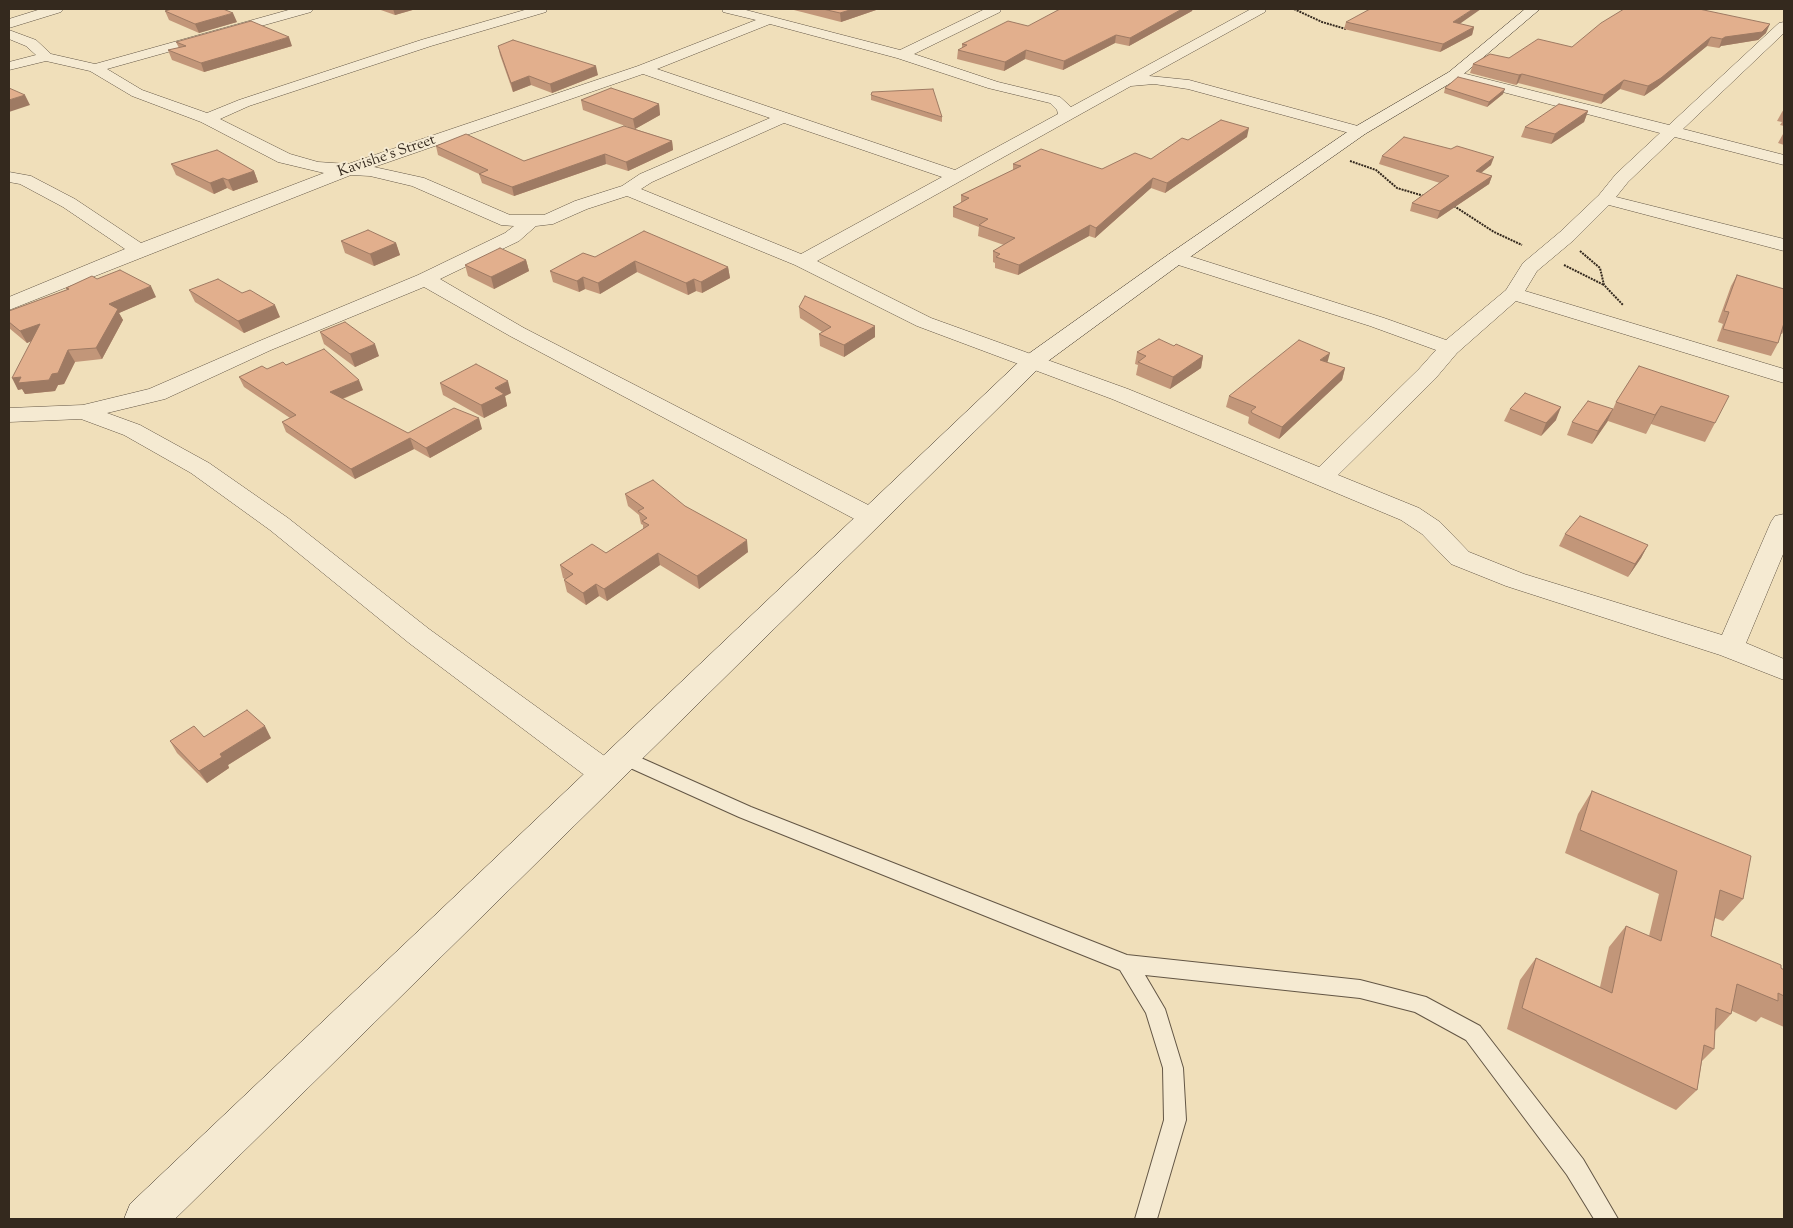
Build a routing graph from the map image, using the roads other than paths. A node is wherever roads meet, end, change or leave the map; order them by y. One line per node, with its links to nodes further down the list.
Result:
1 (56, 9): 9 (street)
2 (306, 9): 16 (street)
3 (541, 9): 25 (street)
4 (728, 9): 8 (street)
5 (995, 9): 12 (street)
6 (1260, 9): 14 (street)
7 (1534, 9): 18 (street)
8 (769, 20): 12 (street); 17 (street, Kavishe’s Street)
9 (9, 24)
10 (1784, 26): 27 (street)
11 (9, 34): 13 (street)
12 (902, 55): 22 (street)
13 (46, 56): 15 (street); 16 (street)
14 (1160, 65): 19 (street); 20 (street)
15 (9, 66)
16 (95, 68): 25 (street)
17 (644, 69): 24 (street); 29 (street, Kavishe’s Street)
18 (1454, 75): 26 (street); 27 (street)
19 (1129, 82): 20 (street); 21 (street)
20 (1189, 85): 26 (street)
21 (1097, 99): 22 (street); 23 (street)
22 (1055, 100): 23 (street)
23 (1066, 116): 31 (street)
24 (784, 117): 31 (street); 33 (street)
25 (207, 119): 30 (street)
26 (1359, 131): 38 (street)
27 (1672, 131): 28 (street); 34 (street)
28 (1784, 160)
29 (348, 171): 30 (street, Kavishe’s Street); 35 (street)
30 (316, 174): 37 (street, Kavishe’s Street)
31 (956, 176): 39 (street)
32 (9, 177): 37 (street)
33 (628, 190): 35 (street); 39 (street)
34 (1605, 199): 36 (street); 41 (street)
35 (531, 221): 40 (street)
36 (1784, 245)
37 (139, 250): 42 (street, Kavishe’s Street)
38 (1176, 258): 43 (street); 44 (street)
39 (802, 262): 44 (street)
40 (425, 279): 46 (street); 51 (street)
41 (1513, 294): 43 (street); 45 (street)
42 (9, 304)
43 (1449, 348): 50 (street)
44 (1032, 362): 50 (street); 51 (street)
45 (1784, 376)
46 (156, 394): 47 (street); 49 (street)
47 (83, 412): 48 (street); 49 (street)
48 (9, 415)
49 (132, 430): 55 (street)
50 (1323, 478): 53 (street)
51 (871, 517): 55 (street)
52 (1784, 522): 53 (street)
53 (1730, 648): 54 (street)
54 (1784, 670)
55 (614, 765): 56 (lane); 57 (street)
56 (1127, 964): 58 (lane); 59 (lane)
57 (145, 1219)
58 (1146, 1219)
59 (1607, 1219)

